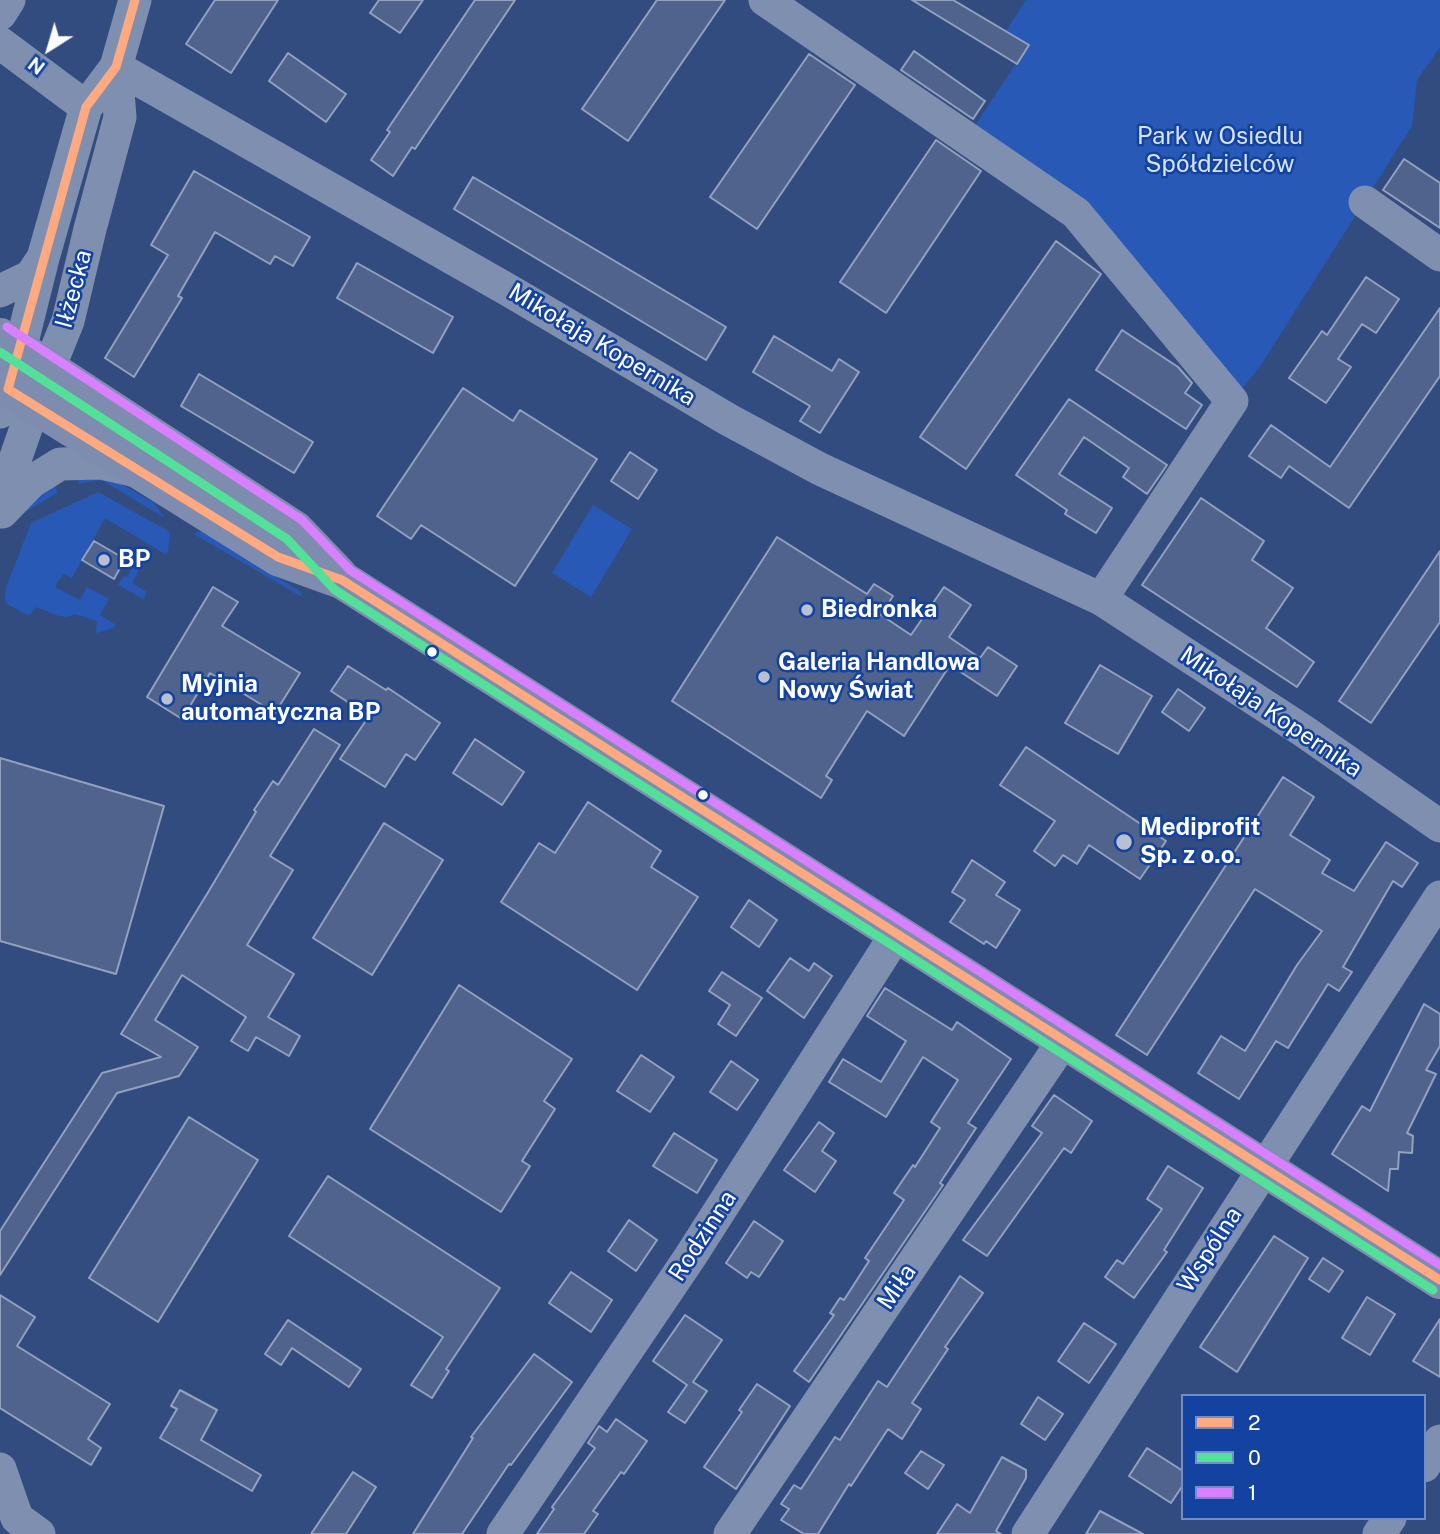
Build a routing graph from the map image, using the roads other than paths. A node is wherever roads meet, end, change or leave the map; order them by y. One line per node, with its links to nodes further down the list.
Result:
1 (9, 0): 4 (street)
2 (135, 0): 6 (street, Iłżecka)
3 (780, 4): 18 (street)
4 (0, 14)
5 (0, 43): 7 (street)
6 (116, 67): 7 (street, Iłżecka); 12 (street, Iłżecka); 18 (street, Mikołaja Kopernika)
7 (86, 107): 10 (street, Iłżecka)
8 (1365, 202): 9 (street)
9 (1440, 255)
10 (43, 258): 11 (street); 12 (street, Iłżecka)
11 (0, 291)
12 (23, 352): 13 (street, Iłżecka); 17 (main road)
13 (10, 397): 14 (main road); 15 (street, Iłżecka)
14 (139, 472): 16 (street); 17 (main road)
15 (0, 503)
16 (0, 513)
17 (342, 580): 21 (main road)
18 (1101, 599): 19 (street, Mikołaja Kopernika)
19 (1440, 826)
20 (1440, 897): 23 (street, Wspólna)
21 (897, 933): 22 (main road); 29 (street, Rodzinna)
22 (1064, 1040): 23 (main road); 30 (street, Miła)
23 (1264, 1167): 24 (main road); 31 (street, Wspólna)
24 (1440, 1280)
25 (1440, 1441): 26 (street)
26 (1426, 1463)
27 (0, 1469): 28 (street)
28 (39, 1534)
29 (503, 1534)
30 (730, 1534)
31 (1028, 1534)

